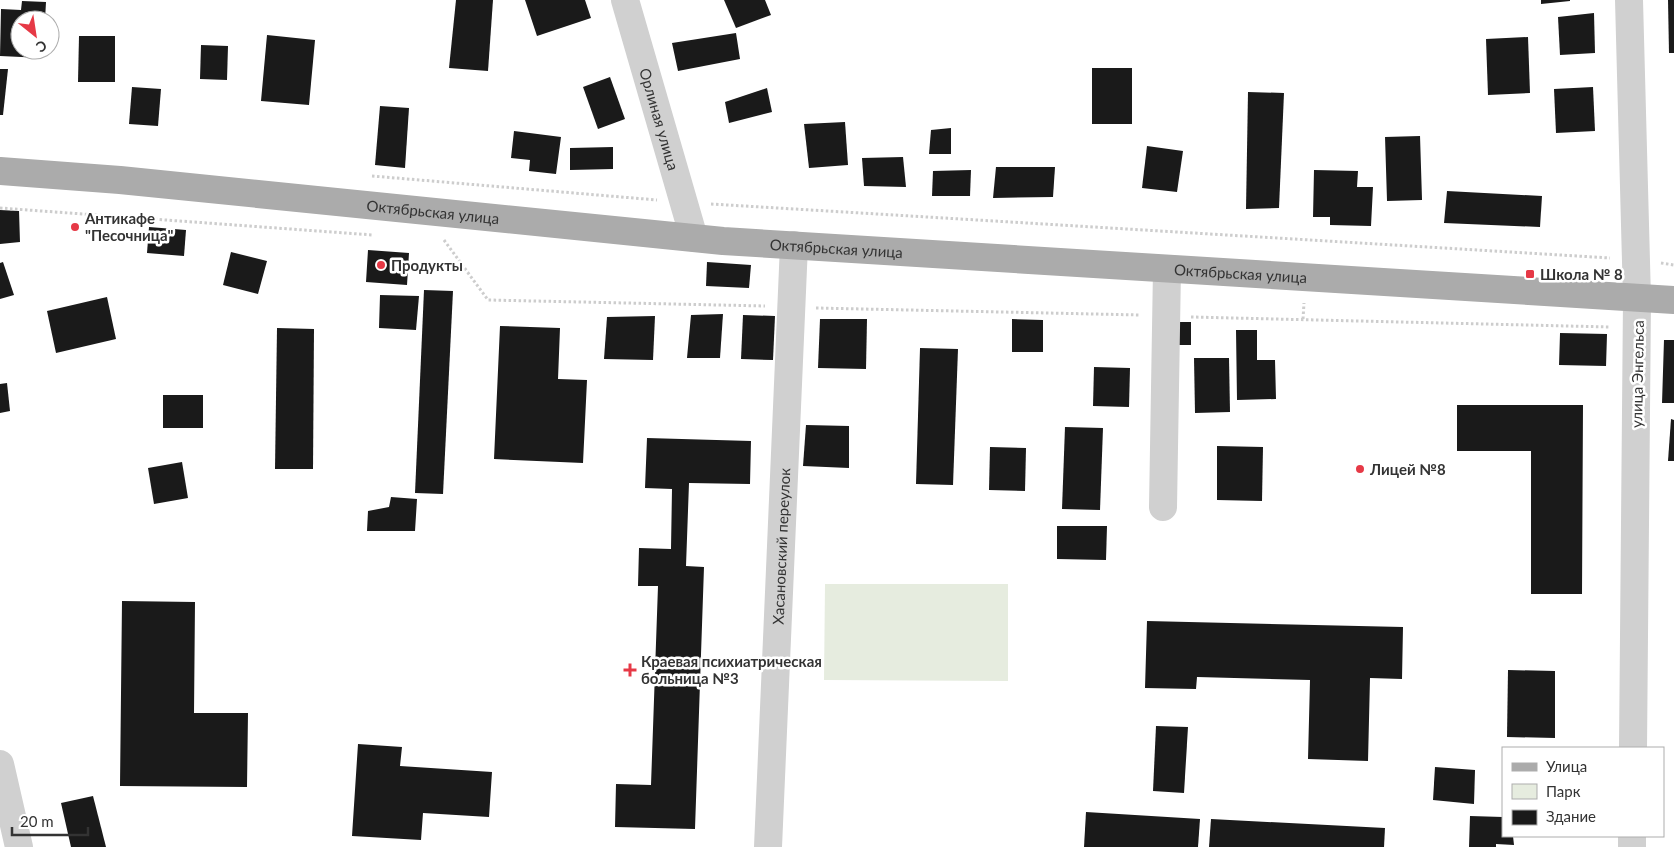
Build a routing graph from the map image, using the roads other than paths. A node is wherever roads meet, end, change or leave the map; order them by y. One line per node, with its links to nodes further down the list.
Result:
1 (625, 0): 4 (street, Орлиная улица)
2 (1629, 0): 7 (street, улица Энгельса)
3 (0, 171): 4 (main road, Октябрьская улица)
4 (694, 238): 5 (main road, Октябрьская улица)
5 (794, 245): 6 (main road, Октябрьская улица); 13 (street, Хасановский переулок)
6 (1166, 269): 7 (main road, Октябрьская улица); 9 (street)
7 (1638, 299): 8 (main road, Октябрьская улица); 10 (street, улица Энгельса)
8 (1674, 300)
9 (1163, 507)
10 (1633, 747)
11 (0, 764): 12 (street)
12 (19, 847)
13 (768, 847)

